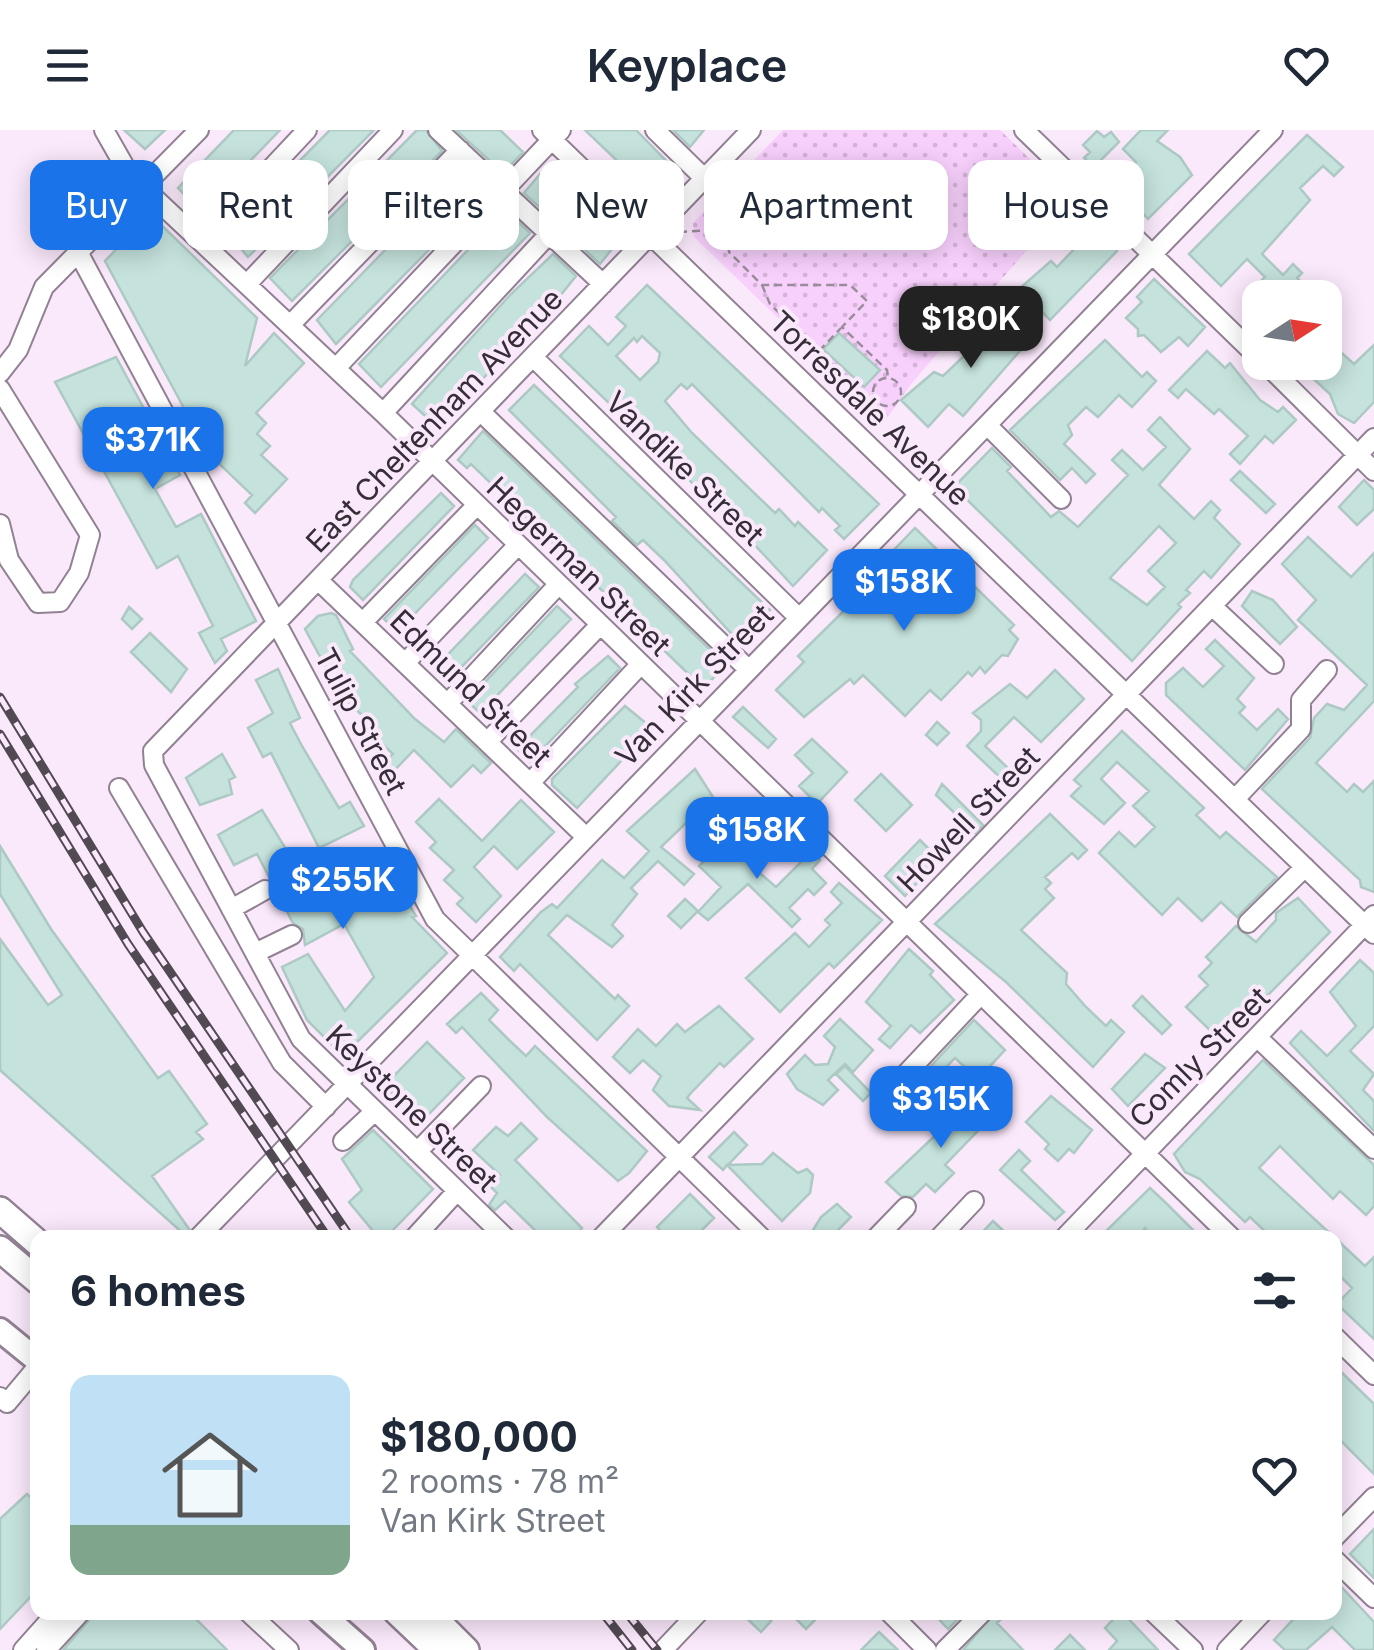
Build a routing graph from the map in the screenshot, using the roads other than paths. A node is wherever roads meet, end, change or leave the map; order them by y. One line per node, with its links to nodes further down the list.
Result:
1 (104, 130): 12 (street)
2 (199, 130): 17 (street)
3 (307, 130): 13 (street)
4 (392, 130): 33 (street)
5 (438, 130): 11 (street)
6 (655, 130): 19 (street)
7 (751, 130): 16 (street, East Cheltenham Avenue)
8 (1024, 130): 32 (street)
9 (1273, 130): 32 (street, Van Kirk Street)
10 (552, 133): 15 (street, Torresdale Avenue); 18 (street)
11 (460, 150): 14 (street); 35 (street)
12 (122, 160)
13 (279, 160)
14 (471, 160)
15 (578, 160)
16 (722, 160)
17 (163, 167)
18 (519, 174)
19 (704, 178): 20 (street, East Cheltenham Avenue)
20 (684, 200)
21 (519, 205): 24 (street)
22 (163, 206): 23 (street, Hegerman Street)
23 (183, 224)
24 (539, 224)
25 (539, 246): 43 (street)
26 (211, 250): 33 (street, Hegerman Street)
27 (449, 250): 38 (street)
28 (567, 250): 34 (street)
29 (636, 250): 34 (street, East Cheltenham Avenue)
30 (666, 250): 49 (street, Torresdale Avenue)
31 (78, 252): 39 (street); 58 (street, Tulip Street)
32 (1152, 253): 36 (street); 44 (street, Van Kirk Street)
33 (247, 284): 35 (street, Hegerman Street)
34 (603, 284): 37 (street, East Cheltenham Avenue)
35 (290, 325): 38 (street, Hegerman Street)
36 (1242, 341)
37 (534, 358): 42 (street, East Cheltenham Avenue); 57 (street, Vandike Street)
38 (336, 368): 43 (street, Hegerman Street)
39 (0, 373)
40 (1281, 380): 46 (street)
41 (0, 389): 52 (street)
42 (481, 412): 47 (street, East Cheltenham Avenue); 64 (street)
43 (383, 413): 47 (street, Hegerman Street)
44 (986, 424): 49 (street, Van Kirk Street); 50 (street)
45 (1374, 438): 46 (street, Howell Street)
46 (1358, 455): 48 (street); 56 (street, Howell Street)
47 (432, 461): 51 (street, Hegerman Street); 54 (street, East Cheltenham Avenue)
48 (1374, 471)
49 (918, 494): 57 (street, Van Kirk Street); 66 (street, Torresdale Avenue)
50 (1061, 499)
51 (477, 505): 53 (street, Hegerman Street); 59 (street)
52 (0, 524)
53 (518, 545): 55 (street, Hegerman Street); 61 (street)
54 (318, 580): 58 (street, East Cheltenham Avenue); 59 (street, Edmund Street)
55 (558, 585): 60 (street, Hegerman Street); 67 (street)
56 (1212, 606): 62 (street); 66 (street, Howell Street)
57 (798, 617): 64 (street, Van Kirk Street)
58 (278, 622): 70 (street, East Cheltenham Avenue); 85 (street, Tulip Street)
59 (364, 622): 61 (street, Edmund Street)
60 (599, 626): 63 (street, Hegerman Street); 69 (street)
61 (406, 662): 67 (street, Edmund Street)
62 (1274, 664)
63 (640, 665): 68 (street, Hegerman Street); 71 (street)
64 (748, 669): 68 (street, Van Kirk Street)
65 (1327, 670): 73 (street)
66 (1126, 696): 73 (street, Torresdale Avenue); 80 (street, Howell Street)
67 (448, 704): 69 (street, Edmund Street)
68 (698, 720): 74 (street, Hegerman Street); 75 (street, Van Kirk Street)
69 (488, 742): 71 (street, Edmund Street)
70 (156, 748): 79 (street, Keystone Street)
71 (530, 783): 75 (street, Edmund Street)
72 (118, 788): 91 (street)
73 (1234, 800): 77 (street, Torresdale Avenue)
74 (787, 806): 76 (street); 80 (street, Hegerman Street)
75 (585, 836): 85 (street, Van Kirk Street)
76 (748, 847)
77 (1305, 867): 81 (street); 82 (street, Torresdale Avenue)
78 (265, 890): 79 (street)
79 (231, 908): 84 (street, Keystone Street)
80 (906, 922): 86 (street, Hegerman Street); 97 (street, Howell Street)
81 (1248, 923)
82 (1371, 925): 87 (street, Comly Street)
83 (292, 935): 84 (street)
84 (255, 953): 88 (street, Keystone Street)
85 (473, 956): 88 (street, Van Kirk Street); 97 (street, Tulip Street)
86 (981, 994): 90 (street); 96 (street, Hegerman Street)
87 (1258, 1038): 94 (street); 96 (street, Comly Street)
88 (348, 1085): 91 (street, Van Kirk Street); 92 (street, Keystone Street)
89 (481, 1086): 95 (street)
90 (888, 1093)
91 (326, 1107): 102 (street, Van Kirk Street)
92 (375, 1111): 93 (street); 95 (street, Keystone Street)
93 (343, 1141)
94 (1374, 1149)
95 (417, 1152): 98 (street, Keystone Street)
96 (1144, 1152): 109 (street, Comly Street); 110 (street, Hegerman Street)
97 (678, 1157): 105 (street, Howell Street); 106 (street, Tulip Street)
98 (458, 1191): 103 (street); 104 (street, Keystone Street)
99 (974, 1201): 108 (street)
100 (906, 1207): 107 (street)
101 (0, 1210): 111 (highway)
102 (206, 1230)
103 (421, 1230)
104 (498, 1230)
105 (609, 1230)
106 (754, 1230)
107 (884, 1230)
108 (947, 1230)
109 (1071, 1230)
110 (1224, 1230)
111 (30, 1236)
112 (0, 1249): 113 (highway)
113 (30, 1274)
114 (0, 1330): 116 (main road)
115 (1342, 1345): 118 (street)
116 (30, 1357)
117 (30, 1374): 119 (street)
118 (1374, 1375)
119 (0, 1397)
120 (1374, 1498): 121 (street)
121 (1342, 1530)
122 (1342, 1567): 123 (street)
123 (1374, 1598)
124 (50, 1620): 135 (street)
125 (73, 1620): 136 (street)
126 (257, 1620): 137 (street)
127 (329, 1620): 138 (main road)
128 (405, 1620): 139 (highway)
129 (436, 1620): 140 (highway)
130 (692, 1620): 141 (street)
131 (897, 1620): 142 (street)
132 (975, 1620): 143 (street)
133 (1162, 1620): 144 (street)
134 (1255, 1620): 145 (street)
135 (23, 1650)
136 (46, 1650)
137 (289, 1650)
138 (363, 1650)
139 (437, 1650)
140 (466, 1650)
141 (664, 1650)
142 (927, 1650)
143 (945, 1650)
144 (1192, 1650)
145 (1227, 1650)

